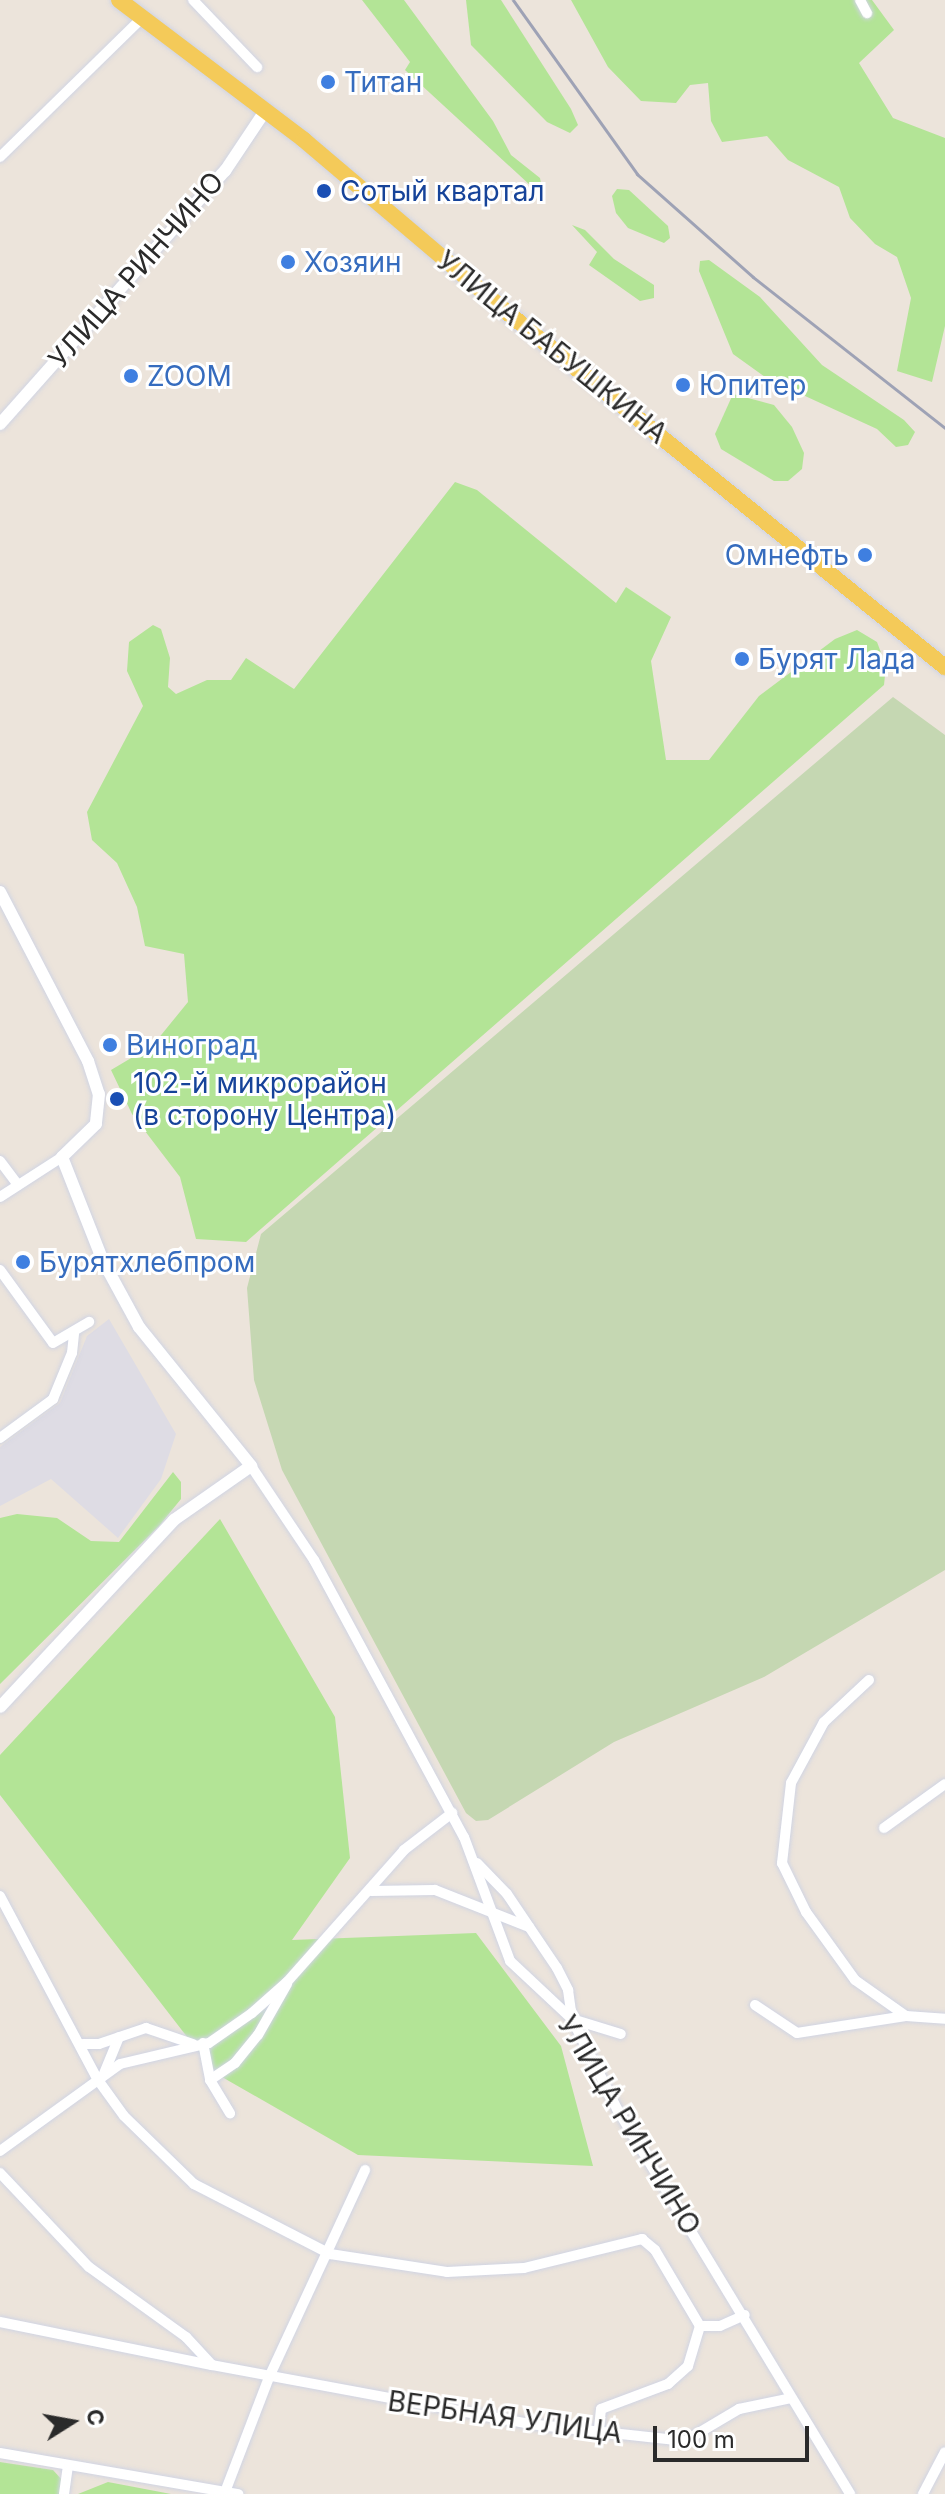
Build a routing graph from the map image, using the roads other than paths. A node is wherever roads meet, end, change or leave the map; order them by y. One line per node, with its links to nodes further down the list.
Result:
1 (119, 0): 5 (main road, УЛИЦА БАБУШКИНА)
2 (193, 0): 6 (street)
3 (860, 0): 4 (street)
4 (867, 13)
5 (143, 17): 7 (main road, УЛИЦА БАБУШКИНА); 8 (street)
6 (257, 67)
7 (265, 111): 9 (street, УЛИЦА РИНЧИНО); 10 (main road, УЛИЦА БАБУШКИНА)
8 (0, 157)
9 (0, 424)
10 (945, 667)
11 (0, 892): 12 (street)
12 (62, 1157): 14 (street); 20 (street, УЛИЦА РИНЧИНО)
13 (0, 1161): 14 (street)
14 (18, 1185): 15 (street)
15 (0, 1197)
16 (0, 1270): 18 (street)
17 (89, 1322): 18 (street)
18 (74, 1333): 19 (street)
19 (0, 1438)
20 (251, 1466): 22 (street); 24 (street, УЛИЦА РИНЧИНО)
21 (869, 1680): 33 (street)
22 (0, 1707)
23 (945, 1784): 25 (street)
24 (452, 1813): 26 (street, УЛИЦА РИНЧИНО); 27 (street)
25 (884, 1828)
26 (476, 1862): 29 (street, УЛИЦА РИНЧИНО); 30 (street)
27 (371, 1891): 29 (street); 31 (street)
28 (0, 1896): 38 (street)
29 (488, 1912): 30 (street); 34 (street, УЛИЦА РИНЧИНО)
30 (530, 1927): 34 (street)
31 (287, 1982): 39 (street); 43 (street)
32 (755, 2005): 33 (street)
33 (906, 2016): 35 (street)
34 (572, 2019): 36 (street); 49 (street, УЛИЦА РИНЧИНО)
35 (945, 2019)
36 (621, 2034)
37 (119, 2037): 38 (street); 39 (street); 40 (street)
38 (83, 2044): 41 (street)
39 (198, 2044): 42 (street); 43 (street)
40 (112, 2052): 41 (street); 42 (street)
41 (93, 2068): 42 (street)
42 (100, 2079): 45 (street); 48 (street)
43 (210, 2080): 44 (street)
44 (230, 2113)
45 (0, 2151)
46 (365, 2170): 48 (street)
47 (0, 2173): 52 (street)
48 (330, 2254): 51 (street); 53 (street)
49 (745, 2315): 51 (street); 54 (street, УЛИЦА РИНЧИНО)
50 (0, 2322): 52 (street, ВЕРБНАЯ УЛИЦА)
51 (700, 2326): 55 (street)
52 (212, 2365): 53 (street, ВЕРБНАЯ УЛИЦА)
53 (270, 2375): 55 (street, ВЕРБНАЯ УЛИЦА); 60 (street)
54 (791, 2398): 55 (street, ВЕРБНАЯ УЛИЦА); 63 (street, УЛИЦА РИНЧИНО)
55 (599, 2428)
56 (945, 2452): 64 (street)
57 (0, 2453): 58 (street)
58 (68, 2465): 59 (street); 61 (street)
59 (190, 2488): 60 (street)
60 (225, 2492): 62 (street)
61 (64, 2494)
62 (238, 2494)
63 (850, 2494)
64 (923, 2494)

